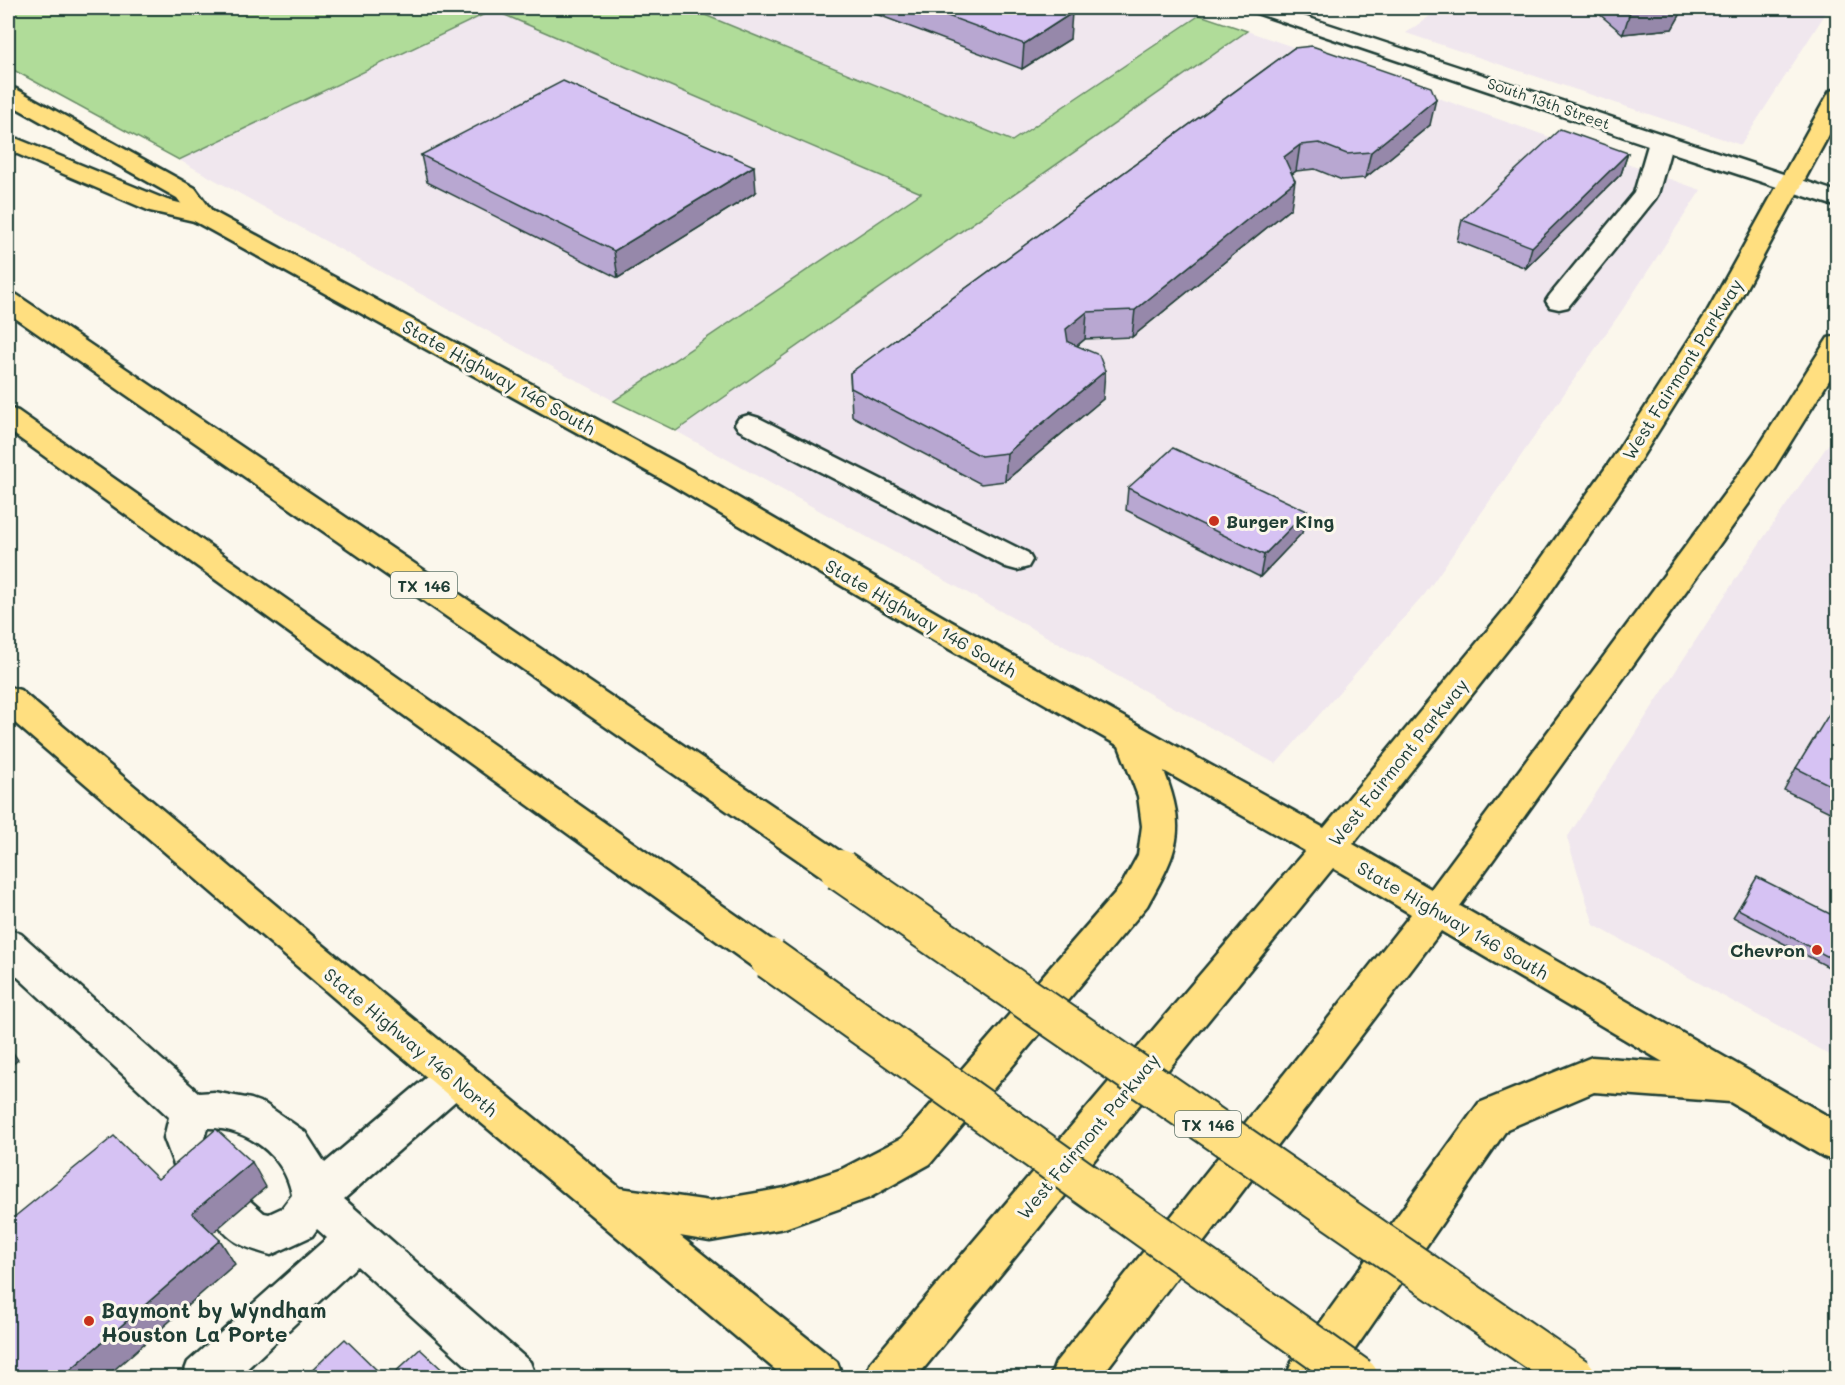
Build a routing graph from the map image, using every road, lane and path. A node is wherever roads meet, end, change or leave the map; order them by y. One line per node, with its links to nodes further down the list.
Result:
1 (1260, 8): 4 (street, South 13th Street)
2 (8, 94): 8 (main road, State Highway 146 South)
3 (1838, 96): 6 (main road, West Fairmont Parkway)
4 (1660, 141): 6 (street, South 13th Street); 10 (street)
5 (8, 142): 8 (main road)
6 (1788, 184): 7 (street, South 13th Street); 17 (main road, West Fairmont Parkway)
7 (1838, 200)
8 (203, 216): 16 (main road, State Highway 146 South)
9 (8, 301): 36 (main road, TX 146, bridge)
10 (1559, 301)
11 (1838, 344): 18 (main road)
12 (8, 417): 35 (main road, bridge)
13 (749, 424): 14 (street)
14 (1017, 560)
15 (8, 699): 20 (main road, State Highway 146 North)
16 (1133, 740): 17 (main road, State Highway 146 South); 26 (main road)
17 (1329, 848): 18 (main road, State Highway 146 South); 32 (main road, West Fairmont Parkway)
18 (1436, 910): 21 (main road, State Highway 146 South); 33 (main road)
19 (8, 945): 22 (street)
20 (454, 1077): 25 (street); 26 (main road, State Highway 146 North)
21 (1735, 1086): 23 (main road, State Highway 146 South); 34 (main road)
22 (190, 1111): 24 (street); 25 (street)
23 (1838, 1144)
24 (200, 1180)
25 (314, 1199): 27 (street); 28 (street)
26 (608, 1206): 31 (main road, State Highway 146 North)
27 (234, 1214)
28 (357, 1238): 29 (street); 30 (street)
29 (204, 1377)
30 (514, 1377)
31 (820, 1377)
32 (887, 1377)
33 (1072, 1377)
34 (1308, 1377)
35 (1358, 1377)
36 (1576, 1377)

